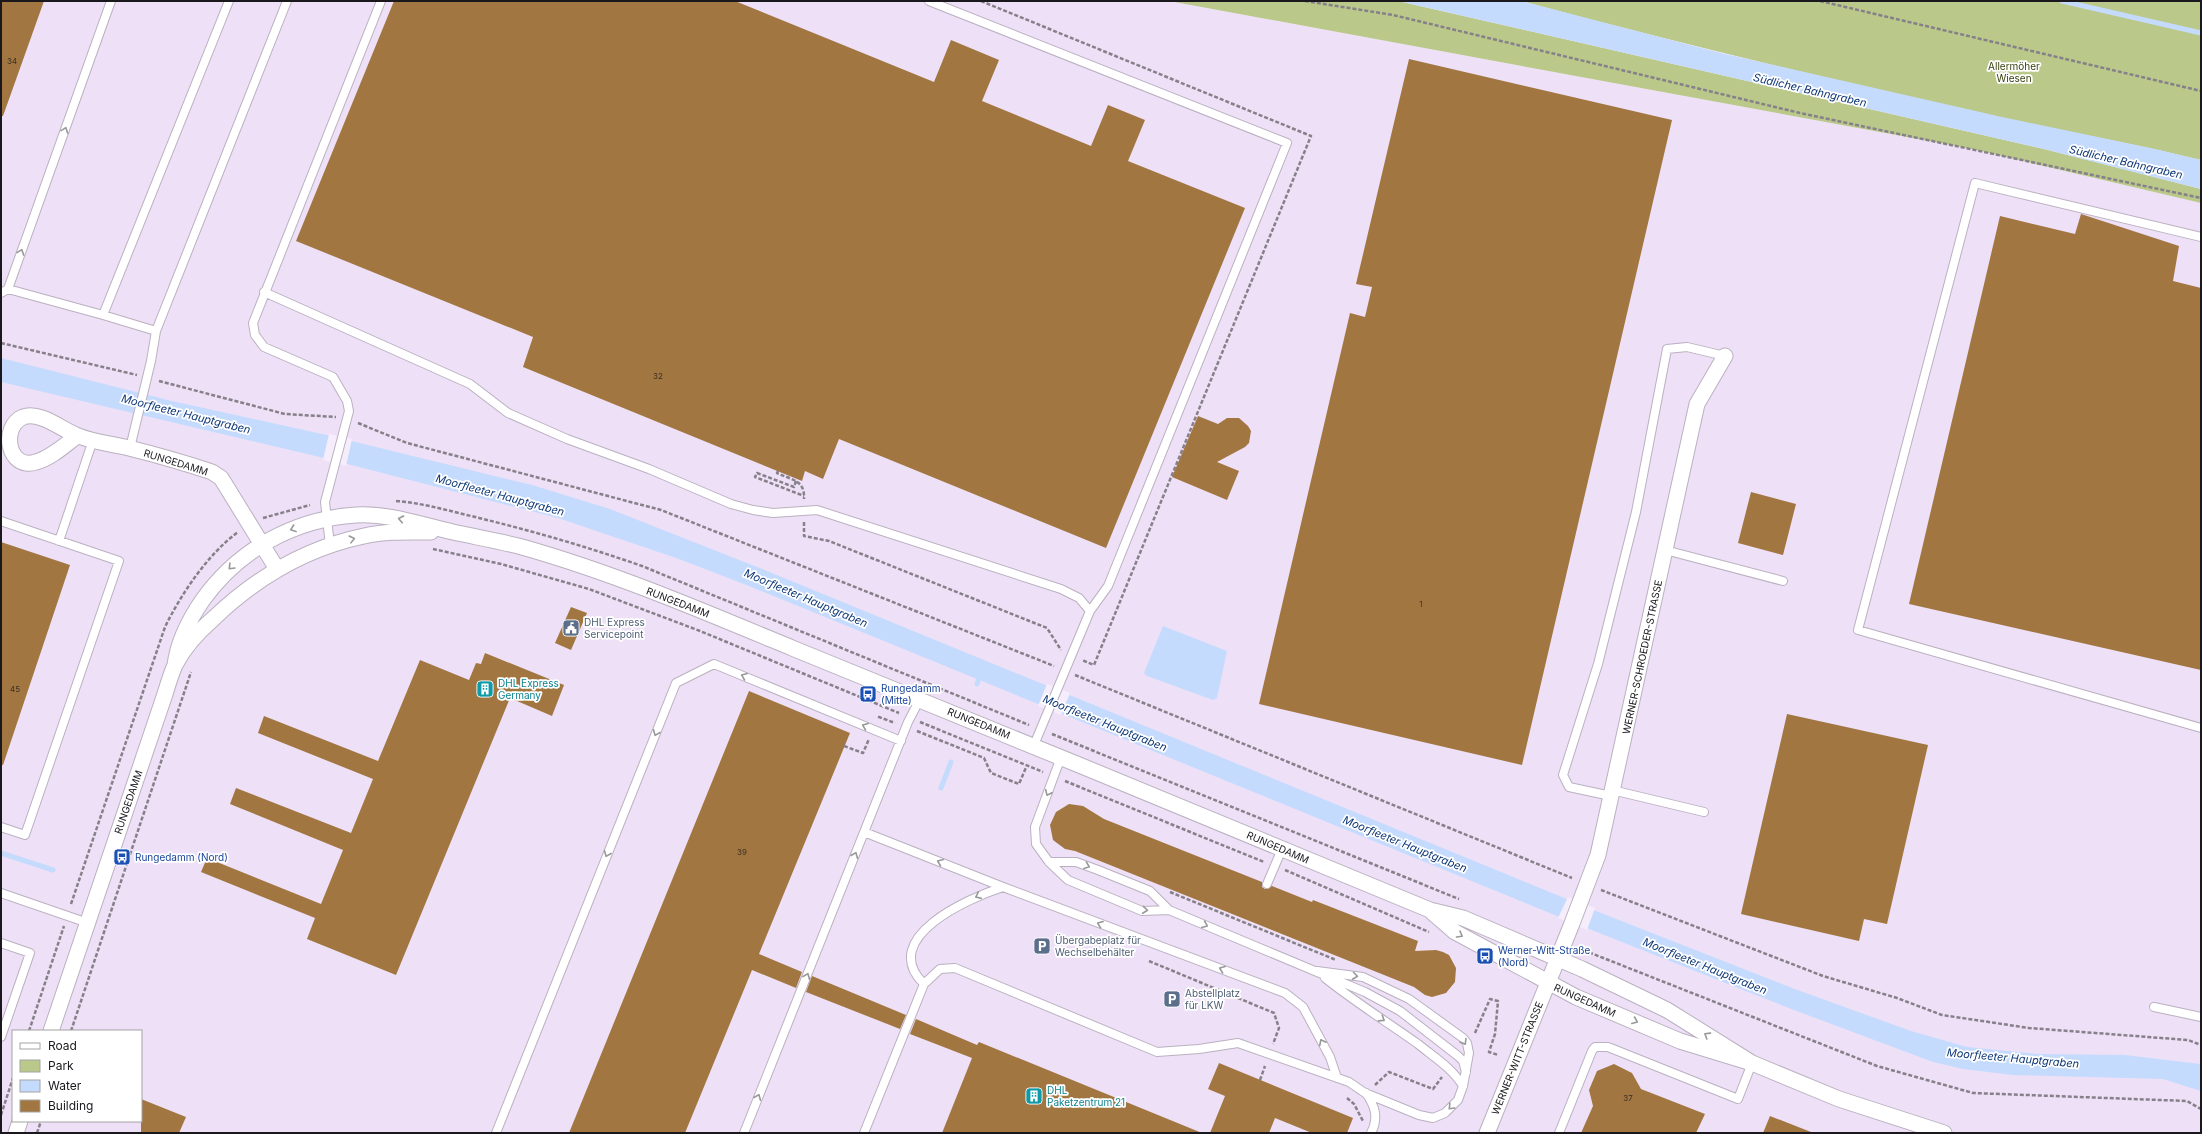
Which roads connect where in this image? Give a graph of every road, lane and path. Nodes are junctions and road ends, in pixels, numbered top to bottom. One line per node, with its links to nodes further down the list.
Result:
1 (111, 1): 12 (lane, one-way to 1)
2 (229, 1): 14 (lane)
3 (287, 1): 15 (lane)
4 (381, 1): 13 (lane)
5 (929, 1): 40 (lane)
6 (981, 1): 41 (path)
7 (1305, 1): 10 (path)
8 (1820, 1): 9 (path)
9 (2201, 91)
10 (2201, 198)
11 (2201, 238): 48 (lane)
12 (4, 291): 14 (lane)
13 (264, 292): 19 (lane); 28 (lane)
14 (103, 315): 15 (lane)
15 (156, 331): 18 (lane)
16 (1, 342): 18 (path)
17 (1725, 356): 37 (street, WERNER-SCHROEDER-STRASSE); 57 (lane)
18 (147, 380): 19 (path); 22 (lane)
19 (347, 418): 27 (lane); 44 (path)
20 (77, 436): 21 (street, RUNGEDAMM)
21 (93, 440): 22 (street, RUNGEDAMM); 33 (lane)
22 (130, 448): 31 (street, RUNGEDAMM)
23 (778, 471): 24 (path)
24 (796, 481): 25 (path); 25 (path)
25 (804, 496): 28 (path)
26 (391, 500): 50 (path)
27 (325, 502): 29 (lane); 31 (path)
28 (804, 511): 40 (lane); 41 (path)
29 (326, 519): 32 (street, RUNGEDAMM, one-way to 29); 34 (street, RUNGEDAMM, one-way to 34); 35 (lane)
30 (1, 521): 33 (lane)
31 (250, 523): 34 (street, RUNGEDAMM); 73 (path)
32 (452, 532): 35 (street, RUNGEDAMM, one-way to 32); 45 (street, RUNGEDAMM)
33 (59, 541): 59 (lane)
34 (262, 544): 38 (street, RUNGEDAMM); 42 (street, RUNGEDAMM, one-way to 42)
35 (330, 545): 38 (street, RUNGEDAMM)
36 (426, 547): 46 (path)
37 (1665, 550): 39 (lane); 57 (street, WERNER-SCHROEDER-STRASSE)
38 (277, 569): 42 (street, RUNGEDAMM)
39 (1784, 581)
40 (1090, 611): 41 (lane)
41 (1072, 657): 44 (lane)
42 (175, 665): 74 (street, RUNGEDAMM)
43 (191, 670): 88 (path)
44 (1065, 674): 50 (lane); 64 (path)
45 (920, 699): 46 (lane); 52 (street, RUNGEDAMM)
46 (911, 718): 47 (lane); 55 (path)
47 (906, 727): 49 (path); 51 (lane); 55 (path)
48 (2201, 728)
49 (873, 730): 51 (lane); 53 (path); 109 (lane, one-way to 109)
50 (1041, 730): 52 (lane); 70 (path)
51 (901, 741): 60 (lane)
52 (1034, 745): 54 (street, RUNGEDAMM)
53 (844, 746)
54 (1061, 756): 56 (lane); 61 (street, RUNGEDAMM)
55 (1027, 766): 56 (path)
56 (1055, 777): 62 (lane, one-way to 62); 63 (path)
57 (1611, 793): 58 (lane); 77 (street, WERNER-SCHROEDER-STRASSE)
58 (1704, 812)
59 (1, 827)
60 (864, 832): 66 (lane, one-way to 60); 110 (lane, one-way to 60)
61 (1282, 849): 63 (lane); 72 (street, RUNGEDAMM)
62 (1049, 862): 71 (lane, one-way to 71); 71 (lane, one-way to 71)
63 (1274, 866): 65 (lane); 75 (path)
64 (1574, 879)
65 (1267, 884)
66 (1003, 887): 83 (lane, one-way to 83); 96 (lane, one-way to 66)
67 (1162, 889): 80 (path)
68 (1599, 889): 90 (path)
69 (1, 893): 73 (lane)
70 (1462, 901)
71 (1169, 910): 81 (lane, one-way to 81)
72 (1430, 910): 78 (street, RUNGEDAMM); 82 (street, RUNGEDAMM, one-way to 82)
73 (67, 916): 74 (lane); 86 (path)
74 (88, 923): 87 (street, RUNGEDAMM)
75 (1432, 933)
76 (1, 943): 89 (lane)
77 (1564, 943): 78 (street, WERNER-SCHROEDER-STRASSE); 102 (path)
78 (1558, 959): 82 (street, WERNER-WITT-STRASSE); 92 (street, RUNGEDAMM, one-way to 78)
79 (1149, 961): 91 (path)
80 (1344, 963)
81 (1317, 971): 95 (lane); 95 (lane, one-way to 95); 99 (lane, one-way to 99)
82 (1548, 983): 92 (street, RUNGEDAMM, one-way to 92); 113 (street, WERNER-WITT-STRASSE)
83 (924, 984): 91 (lane); 111 (lane)
84 (2154, 1007): 85 (lane)
85 (2201, 1017)
86 (29, 1030)
87 (51, 1030)
88 (71, 1030)
89 (1, 1037)
90 (2201, 1045)
91 (1270, 1052): 93 (path); 96 (lane)
92 (1752, 1063): 114 (lane); 115 (street, RUNGEDAMM)
93 (1265, 1065): 94 (path); 97 (path)
94 (1273, 1068)
95 (1467, 1073): 99 (lane)
96 (1336, 1078): 100 (lane)
97 (1260, 1080)
98 (12, 1081): 103 (path)
99 (1463, 1086): 100 (lane, one-way to 100)
100 (1366, 1093): 112 (lane)
101 (1345, 1095): 104 (path)
102 (2201, 1109)
103 (1, 1115)
104 (1361, 1121)
105 (20, 1122): 107 (street)
106 (41, 1122): 108 (path)
107 (16, 1133)
108 (37, 1133)
109 (496, 1133)
110 (744, 1133)
111 (864, 1133)
112 (1371, 1133)
113 (1487, 1133)
114 (1559, 1133)
115 (1944, 1133)

